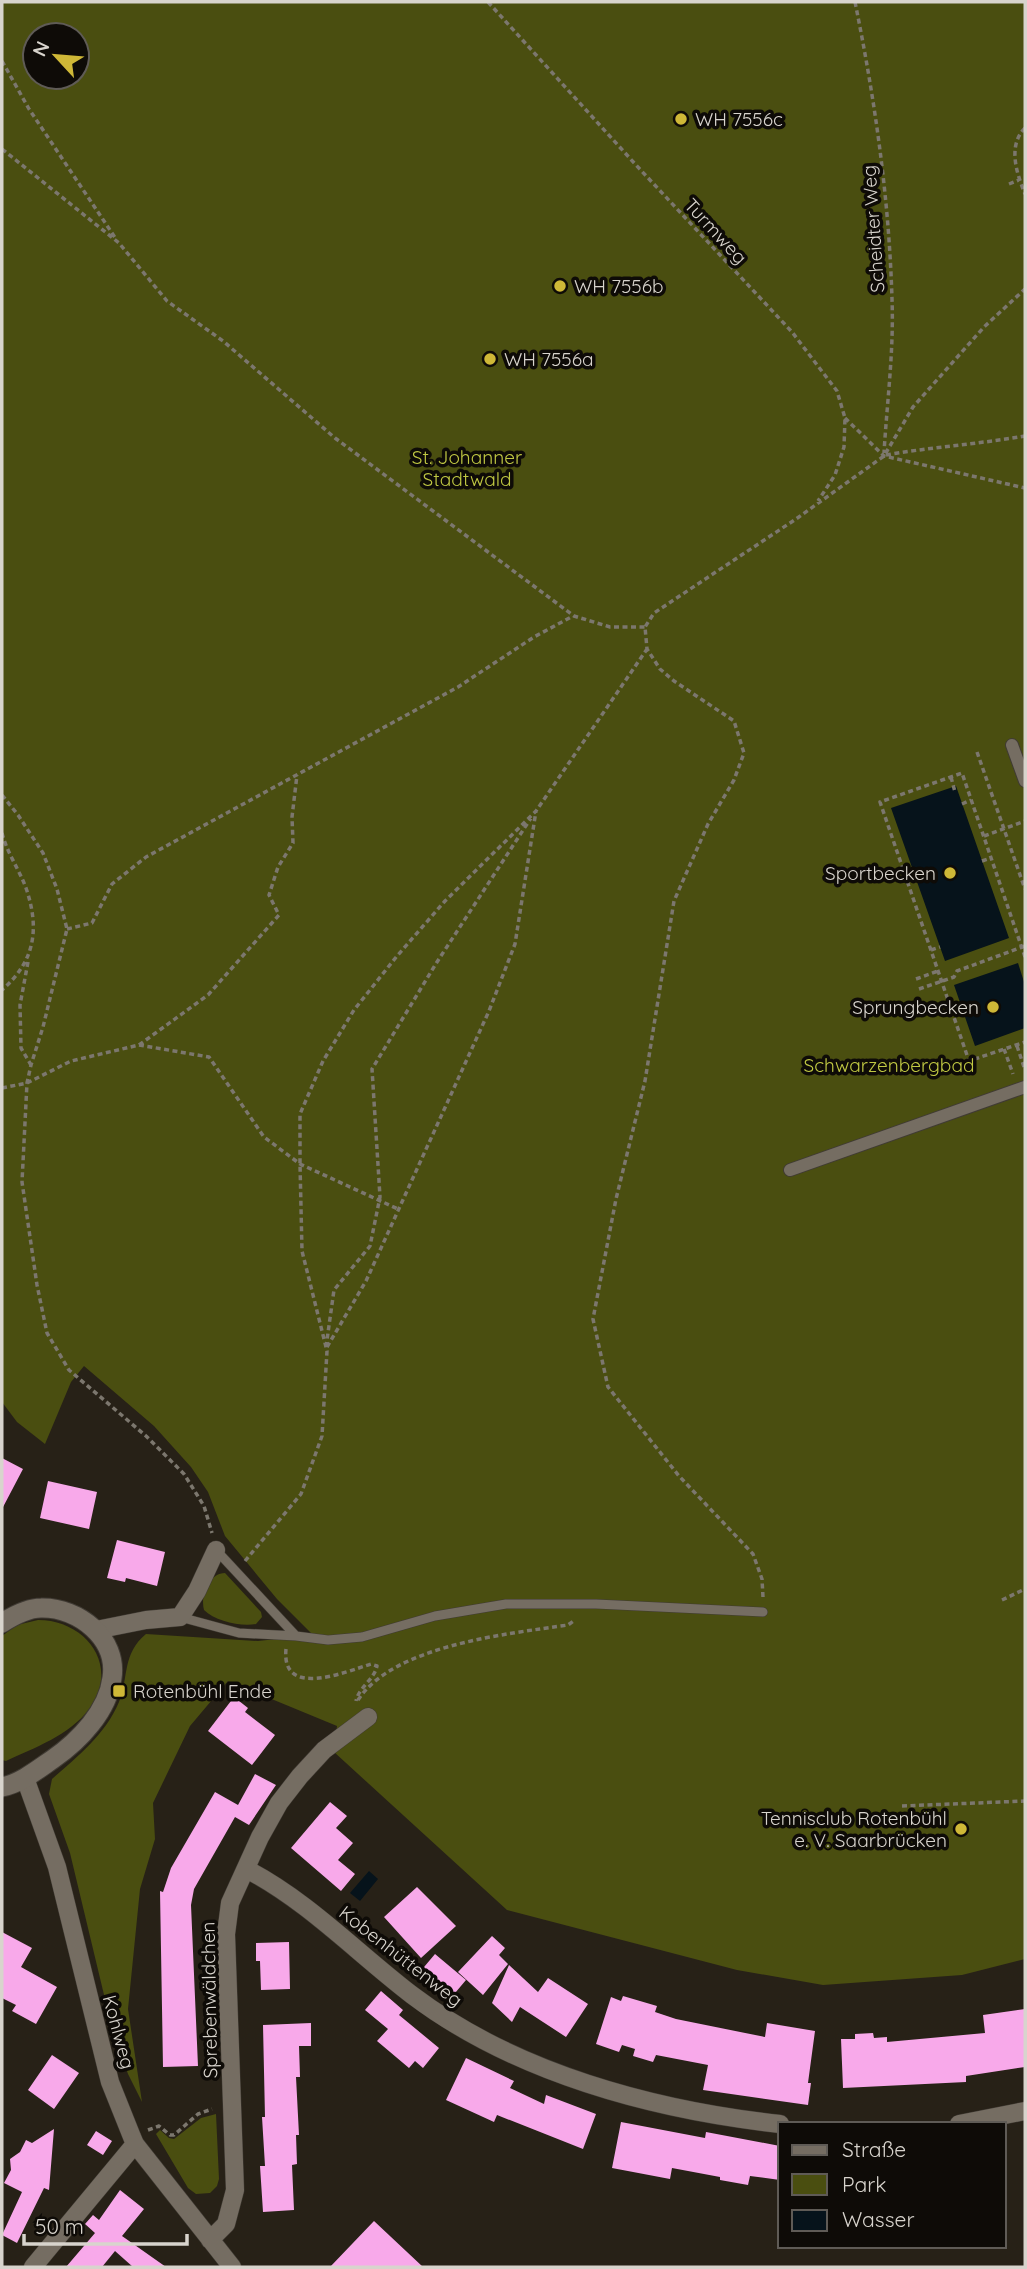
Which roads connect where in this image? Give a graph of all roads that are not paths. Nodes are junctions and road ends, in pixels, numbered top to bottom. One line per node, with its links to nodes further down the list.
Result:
1 (1012, 745): 2 (street)
2 (1025, 781)
3 (1025, 1087): 4 (street)
4 (790, 1170)
5 (216, 1550): 7 (street); 10 (lane)
6 (763, 1612): 10 (lane)
7 (180, 1617): 9 (street); 10 (lane)
8 (2, 1623): 9 (street)
9 (96, 1630): 12 (street)
10 (292, 1636)
11 (368, 1717): 14 (street, Sprebenwäldchen)
12 (25, 1778): 13 (street); 18 (street, Kohlweg)
13 (2, 1787)
14 (246, 1869): 17 (street, Kobenhüttenweg); 19 (street, Sprebenwäldchen)
15 (1025, 2111): 16 (street)
16 (969, 2122)
17 (778, 2124)
18 (135, 2144): 19 (street, Kohlweg); 20 (street)
19 (210, 2240): 21 (street, Kohlweg)
20 (33, 2267)
21 (232, 2267)

